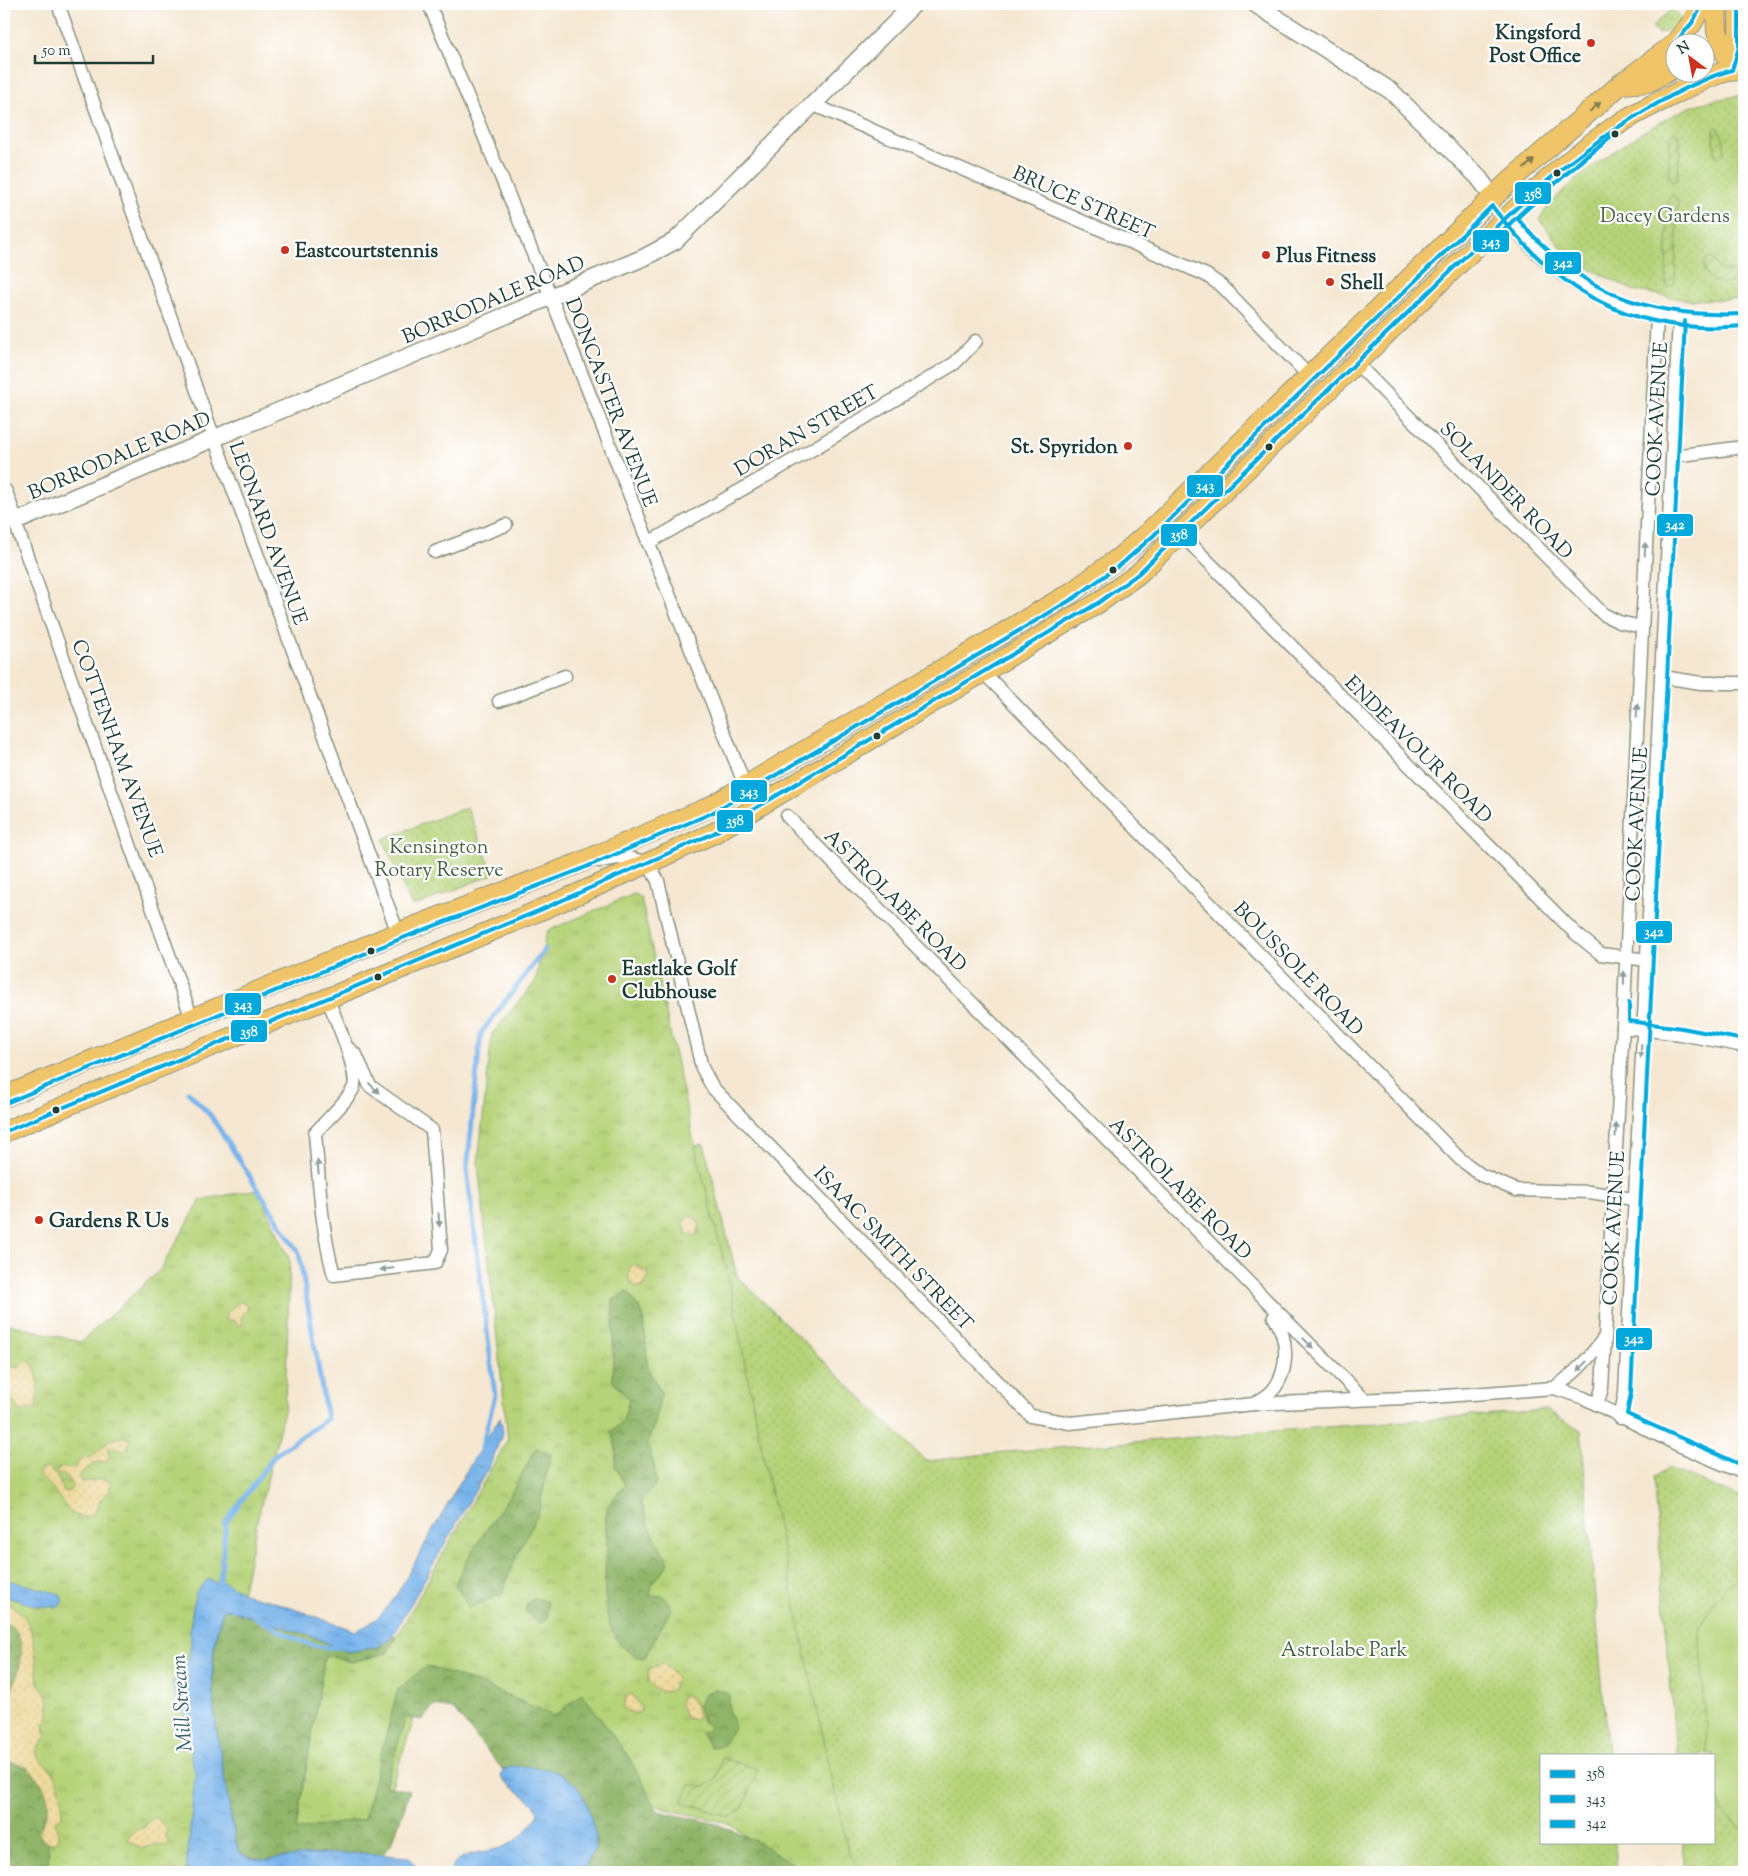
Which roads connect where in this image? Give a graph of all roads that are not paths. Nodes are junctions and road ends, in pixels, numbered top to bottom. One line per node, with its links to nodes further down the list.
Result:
1 (58, 4): 24 (street, LEONARD AVENUE)
2 (429, 4): 17 (street, DONCASTER AVENUE)
3 (914, 4): 14 (street, BORRODALE ROAD)
4 (1256, 4): 15 (street)
5 (1702, 4): 8 (main road)
6 (1716, 4): 9 (main road)
7 (1739, 4): 9 (main road)
8 (1685, 32)
9 (1728, 49): 11 (main road)
10 (1666, 50): 13 (main road)
11 (1738, 70): 16 (main road)
12 (1666, 72): 13 (main road)
13 (1621, 84): 15 (main road, one-way to 13)
14 (814, 105): 17 (street, BORRODALE ROAD); 23 (street, BRUCE STREET)
15 (1493, 197): 16 (street); 23 (main road)
16 (1508, 217): 18 (street); 22 (main road)
17 (552, 297): 24 (street, BORRODALE ROAD); 31 (street, DONCASTER AVENUE)
18 (1657, 317): 20 (street); 33 (street, COOK AVENUE, one-way to 18)
19 (1744, 320): 20 (street)
20 (1679, 321): 26 (street, COOK AVENUE)
21 (976, 341): 31 (street, DORAN STREET)
22 (1356, 363): 30 (main road); 33 (street, SOLANDER ROAD)
23 (1309, 376): 39 (main road)
24 (214, 438): 28 (street, BORRODALE ROAD); 43 (street, LEONARD AVENUE)
25 (1744, 447): 26 (street)
26 (1673, 456): 36 (street, COOK AVENUE)
27 (4, 492): 28 (street, COTTENHAM AVENUE)
28 (15, 522): 47 (street, COTTENHAM AVENUE)
29 (506, 525): 32 (street)
30 (1181, 534): 34 (main road); 44 (street, ENDEAVOUR ROAD)
31 (648, 543): 39 (street, DONCASTER AVENUE)
32 (435, 552)
33 (1642, 627): 44 (street, COOK AVENUE, one-way to 33)
34 (982, 672): 41 (main road); 54 (street, BOUSSOLE ROAD)
35 (564, 676): 38 (street)
36 (1663, 677): 37 (street); 45 (street, COOK AVENUE)
37 (1744, 683)
38 (498, 701)
39 (746, 788): 42 (main road)
40 (787, 816): 56 (street, ASTROLABE ROAD)
41 (648, 863): 42 (street); 46 (main road); 60 (street, ISAAC SMITH STREET)
42 (577, 864): 43 (main road)
43 (398, 933): 47 (main road)
44 (1624, 957): 45 (street, ENDEAVOUR ROAD); 48 (street, COOK AVENUE, one-way to 44)
45 (1647, 960): 49 (street, COOK AVENUE)
46 (327, 998): 51 (street); 53 (main road)
47 (192, 1019): 52 (main road)
48 (1622, 1027): 49 (street); 54 (street, COOK AVENUE, one-way to 48)
49 (1642, 1030): 50 (street); 55 (street, COOK AVENUE, one-way to 55)
50 (1744, 1046)
51 (348, 1048): 51 (street, one-way to 51)
52 (4, 1097)
53 (4, 1132)
54 (1612, 1197): 55 (street, BOUSSOLE ROAD); 57 (street, COOK AVENUE)
55 (1633, 1199): 62 (street, COOK AVENUE)
56 (1261, 1296): 59 (street, ASTROLABE ROAD, one-way to 59); 60 (street)
57 (1604, 1338): 58 (street, one-way to 58); 61 (street, COOK AVENUE)
58 (1554, 1388): 59 (street); 61 (street)
59 (1362, 1398): 60 (street, ISAAC SMITH STREET)
60 (1254, 1404)
61 (1596, 1405): 62 (street)
62 (1620, 1418): 63 (street)
63 (1744, 1473)

